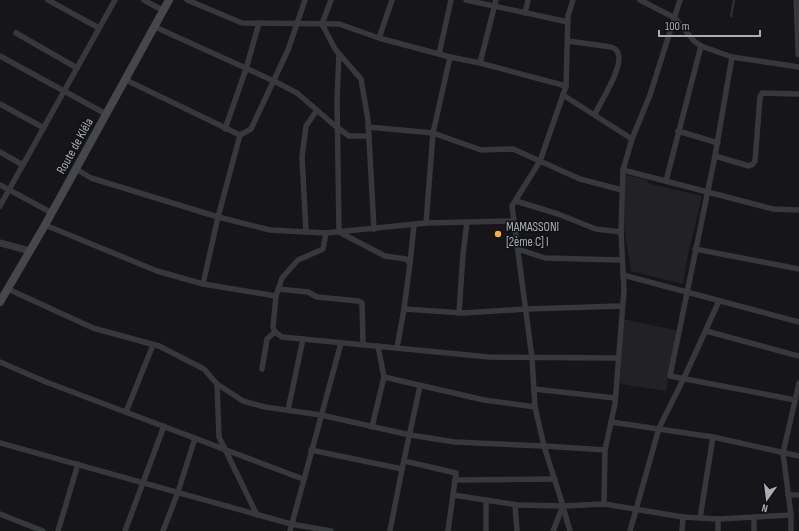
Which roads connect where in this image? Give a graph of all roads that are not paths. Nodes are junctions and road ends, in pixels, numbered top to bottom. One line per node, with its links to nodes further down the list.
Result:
1 (48, 0): 27 (street)
2 (115, 0): 27 (street)
3 (144, 0): 19 (street)
4 (169, 0): 19 (main road, Route de Kléla)
5 (187, 0): 23 (street)
6 (305, 0): 24 (street)
7 (331, 0): 25 (street)
8 (392, 0): 29 (street)
9 (451, 0): 33 (street)
10 (466, 0): 17 (street)
11 (496, 0): 17 (street)
12 (528, 0): 20 (street)
13 (573, 0): 22 (street)
14 (640, 0): 21 (street)
15 (680, 0): 21 (street)
16 (796, 0): 18 (street)
17 (494, 7): 20 (street); 38 (street)
18 (798, 8): 34 (street)
19 (164, 11): 26 (main road, Route de Kléla)
20 (525, 13): 22 (street)
21 (675, 18): 31 (street); 60 (street)
22 (568, 22): 30 (street)
23 (259, 23): 24 (street); 41 (street)
24 (298, 24): 25 (street); 43 (street)
25 (322, 24): 29 (street); 32 (street)
26 (155, 27): 41 (street); 42 (main road, Route de Kléla)
27 (99, 28): 40 (street)
28 (16, 33): 40 (street)
29 (380, 38): 33 (street)
30 (568, 41): 44 (street); 51 (street)
31 (701, 46): 37 (street); 56 (street)
32 (339, 54): 52 (street); 54 (street)
33 (439, 54): 36 (street)
34 (799, 54)
35 (0, 56): 45 (street)
36 (450, 57): 38 (street); 57 (street)
37 (732, 57): 39 (street); 61 (street)
38 (480, 63): 44 (street)
39 (799, 67)
40 (77, 68): 45 (street)
41 (246, 69): 43 (street); 55 (street)
42 (126, 80): 50 (main road, Route de Kléla); 55 (street)
43 (274, 81): 49 (street); 58 (street)
44 (566, 86): 47 (street)
45 (64, 92): 50 (street); 53 (street)
46 (799, 94): 63 (street)
47 (563, 95): 51 (street); 64 (street)
48 (0, 104): 53 (street)
49 (316, 110): 54 (street); 84 (street)
50 (106, 114): 66 (main road, Route de Kléla)
51 (595, 114): 60 (street)
52 (368, 127): 57 (street); 59 (street)
53 (44, 128): 65 (street)
54 (337, 128): 59 (street); 85 (street)
55 (225, 129): 58 (street)
56 (678, 131): 61 (street); 68 (street)
57 (433, 133): 64 (street); 80 (street)
58 (240, 135): 77 (street)
59 (369, 136): 83 (street)
60 (632, 139): 67 (street)
61 (718, 143): 63 (street)
62 (0, 152): 65 (street)
63 (715, 156): 72 (street)
64 (540, 161): 71 (street); 73 (street)
65 (23, 165): 70 (street)
66 (76, 169): 76 (main road, Route de Kléla); 77 (street)
67 (623, 170): 68 (street); 71 (street)
68 (666, 181): 72 (street)
69 (0, 185): 70 (street)
70 (9, 190): 74 (street); 76 (street)
71 (622, 190): 86 (street)
72 (708, 192): 75 (street); 89 (street)
73 (516, 201): 78 (street); 86 (street)
74 (0, 206)
75 (799, 210)
76 (52, 213): 81 (main road, Route de Kléla)
77 (218, 217): 84 (street); 96 (street)
78 (514, 221): 79 (street); 90 (street)
79 (467, 222): 80 (street); 106 (street)
80 (426, 223): 82 (street)
81 (45, 225): 91 (main road, Route de Kléla); 96 (street)
82 (414, 225): 83 (street); 93 (street)
83 (374, 229): 85 (street)
84 (306, 232): 87 (street)
85 (339, 232): 87 (street); 93 (street)
86 (621, 232): 92 (street)
87 (326, 233): 98 (street)
88 (0, 243): 91 (street)
89 (696, 248): 94 (street); 99 (street)
90 (518, 249): 92 (street); 104 (street)
91 (30, 251): 97 (main road, Route de Kléla)
92 (622, 260): 95 (street)
93 (410, 263): 105 (street)
94 (799, 269)
95 (623, 275): 99 (street); 103 (street)
96 (203, 284): 100 (street)
97 (8, 288): 102 (main road, Route de Kléla); 113 (street)
98 (278, 288): 100 (street); 112 (street)
99 (687, 292): 101 (street); 122 (street)
100 (276, 296): 109 (street)
101 (719, 301): 107 (street); 108 (street)
102 (0, 302)
103 (622, 306): 104 (street); 118 (street)
104 (526, 309): 106 (street); 117 (street)
105 (404, 310): 106 (street); 115 (street)
106 (459, 313)
107 (799, 322)
108 (706, 331): 116 (street); 122 (street)
109 (275, 332): 110 (street); 120 (street)
110 (303, 339): 111 (street); 130 (street)
111 (341, 343): 112 (street); 132 (street)
112 (363, 344): 114 (street)
113 (153, 345): 124 (street); 131 (street)
114 (378, 346): 115 (street); 121 (street)
115 (397, 348): 117 (street)
116 (799, 356)
117 (532, 358): 118 (street); 126 (street)
118 (618, 358): 127 (street)
119 (0, 362): 131 (street)
120 (262, 368)
121 (384, 377): 125 (street); 135 (street)
122 (684, 378): 128 (street); 136 (street)
123 (799, 383): 128 (street)
124 (217, 384): 130 (street); 142 (street)
125 (420, 386): 129 (street); 137 (street)
126 (534, 389): 127 (street); 129 (street)
127 (615, 398): 133 (street)
128 (795, 400): 145 (street)
129 (535, 407): 141 (street)
130 (288, 410): 132 (street)
131 (126, 412): 134 (street)
132 (321, 415): 135 (street); 143 (street)
133 (611, 422): 136 (street); 144 (street)
134 (164, 426): 139 (street); 153 (street)
135 (372, 427): 137 (street)
136 (659, 428): 138 (street); 162 (street)
137 (410, 435): 141 (street); 147 (street)
138 (713, 437): 145 (street); 168 (street)
139 (195, 438): 142 (street); 154 (street)
140 (0, 442): 148 (street)
141 (544, 446): 144 (street); 151 (street)
142 (225, 450): 150 (street); 164 (street)
143 (311, 450): 149 (street); 150 (street)
144 (605, 450): 159 (street)
145 (784, 453): 146 (street); 156 (street)
146 (799, 456)
147 (404, 460): 149 (street); 152 (street)
148 (78, 464): 153 (street); 172 (street)
149 (402, 469): 177 (street)
150 (303, 479): 170 (street)
151 (555, 479): 152 (street); 161 (street)
152 (455, 480): 155 (street)
153 (143, 482): 154 (street); 173 (street)
154 (178, 492): 164 (street); 174 (street)
155 (453, 495): 158 (street); 178 (street)
156 (788, 495): 157 (street); 165 (street)
157 (799, 495)
158 (486, 500): 160 (street); 179 (street)
159 (604, 504): 161 (street); 162 (street)
160 (515, 505): 161 (street); 180 (street)
161 (563, 506): 181 (street); 182 (street)
162 (636, 509): 166 (street); 183 (street)
163 (0, 514): 171 (street)
164 (257, 514): 170 (street)
165 (791, 515): 167 (street); 187 (street)
166 (683, 517): 168 (street); 184 (street)
167 (754, 517): 169 (street); 186 (street)
168 (700, 518): 169 (street)
169 (718, 519): 185 (street)
170 (291, 524): 175 (street); 176 (street)
171 (43, 531)
172 (58, 531)
173 (125, 531)
174 (163, 531)
175 (290, 531)
176 (331, 531)
177 (390, 531)
178 (448, 531)
179 (486, 531)
180 (517, 531)
181 (553, 531)
182 (570, 531)
183 (630, 531)
184 (682, 531)
185 (718, 531)
186 (754, 531)
187 (791, 531)

